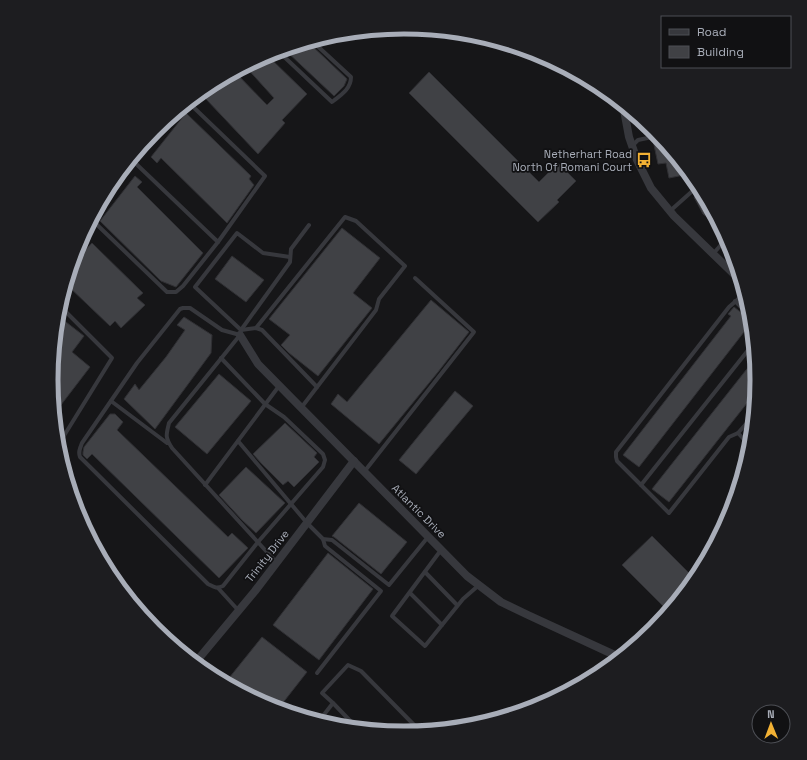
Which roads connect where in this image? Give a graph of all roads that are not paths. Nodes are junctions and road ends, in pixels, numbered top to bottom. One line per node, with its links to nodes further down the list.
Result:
1 (317, 45): 2 (lane)
2 (283, 56)
3 (192, 106): 12 (lane)
4 (626, 115): 6 (street)
5 (650, 137): 6 (lane)
6 (632, 146): 9 (street)
7 (134, 163): 12 (lane)
8 (693, 191): 9 (lane)
9 (670, 211): 14 (street)
10 (96, 222): 12 (lane)
11 (309, 225): 15 (lane)
12 (218, 242)
13 (721, 244): 14 (lane)
14 (713, 254): 16 (street)
15 (290, 257): 23 (lane); 23 (lane)
16 (732, 272)
17 (415, 278): 38 (lane)
18 (740, 297): 19 (lane)
19 (735, 301): 20 (lane); 40 (lane)
20 (742, 308)
21 (64, 310): 33 (lane)
22 (256, 328): 23 (lane); 27 (lane); 27 (lane)
23 (240, 332): 25 (lane); 26 (street, Atlantic Drive); 28 (lane)
24 (748, 350): 40 (lane)
25 (221, 358): 29 (lane); 36 (lane)
26 (279, 386): 29 (lane); 30 (street, Atlantic Drive)
27 (318, 387): 30 (lane)
28 (111, 401): 36 (lane); 50 (lane)
29 (265, 404): 35 (lane); 41 (lane)
30 (301, 408): 37 (street, Atlantic Drive)
31 (747, 423): 32 (lane)
32 (738, 434): 34 (lane); 40 (lane)
33 (62, 438)
34 (744, 440)
35 (238, 441): 39 (lane); 41 (lane)
36 (169, 445): 39 (lane)
37 (354, 461): 38 (street, Atlantic Drive); 42 (street, Trinity Drive)
38 (364, 472): 43 (street, Atlantic Drive)
39 (205, 485): 45 (lane)
40 (640, 485)
41 (291, 504): 42 (lane); 45 (lane)
42 (307, 523): 44 (lane); 47 (street, Trinity Drive)
43 (428, 536): 44 (lane); 46 (street, Atlantic Drive)
44 (323, 539): 57 (lane)
45 (258, 542): 47 (lane); 50 (lane)
46 (442, 550): 48 (lane); 49 (street, Atlantic Drive)
47 (276, 562): 53 (street, Trinity Drive)
48 (425, 572): 51 (lane); 52 (lane)
49 (479, 585): 52 (lane); 55 (street, Atlantic Drive)
50 (218, 588): 53 (lane)
51 (410, 593): 54 (lane); 54 (lane)
52 (457, 605): 54 (lane)
53 (238, 610): 56 (street, Trinity Drive)
54 (442, 625)
55 (614, 655)
56 (198, 659)
57 (317, 673)
58 (333, 703): 59 (lane); 60 (lane); 61 (lane)
59 (323, 716)
60 (352, 722)
61 (415, 726)

